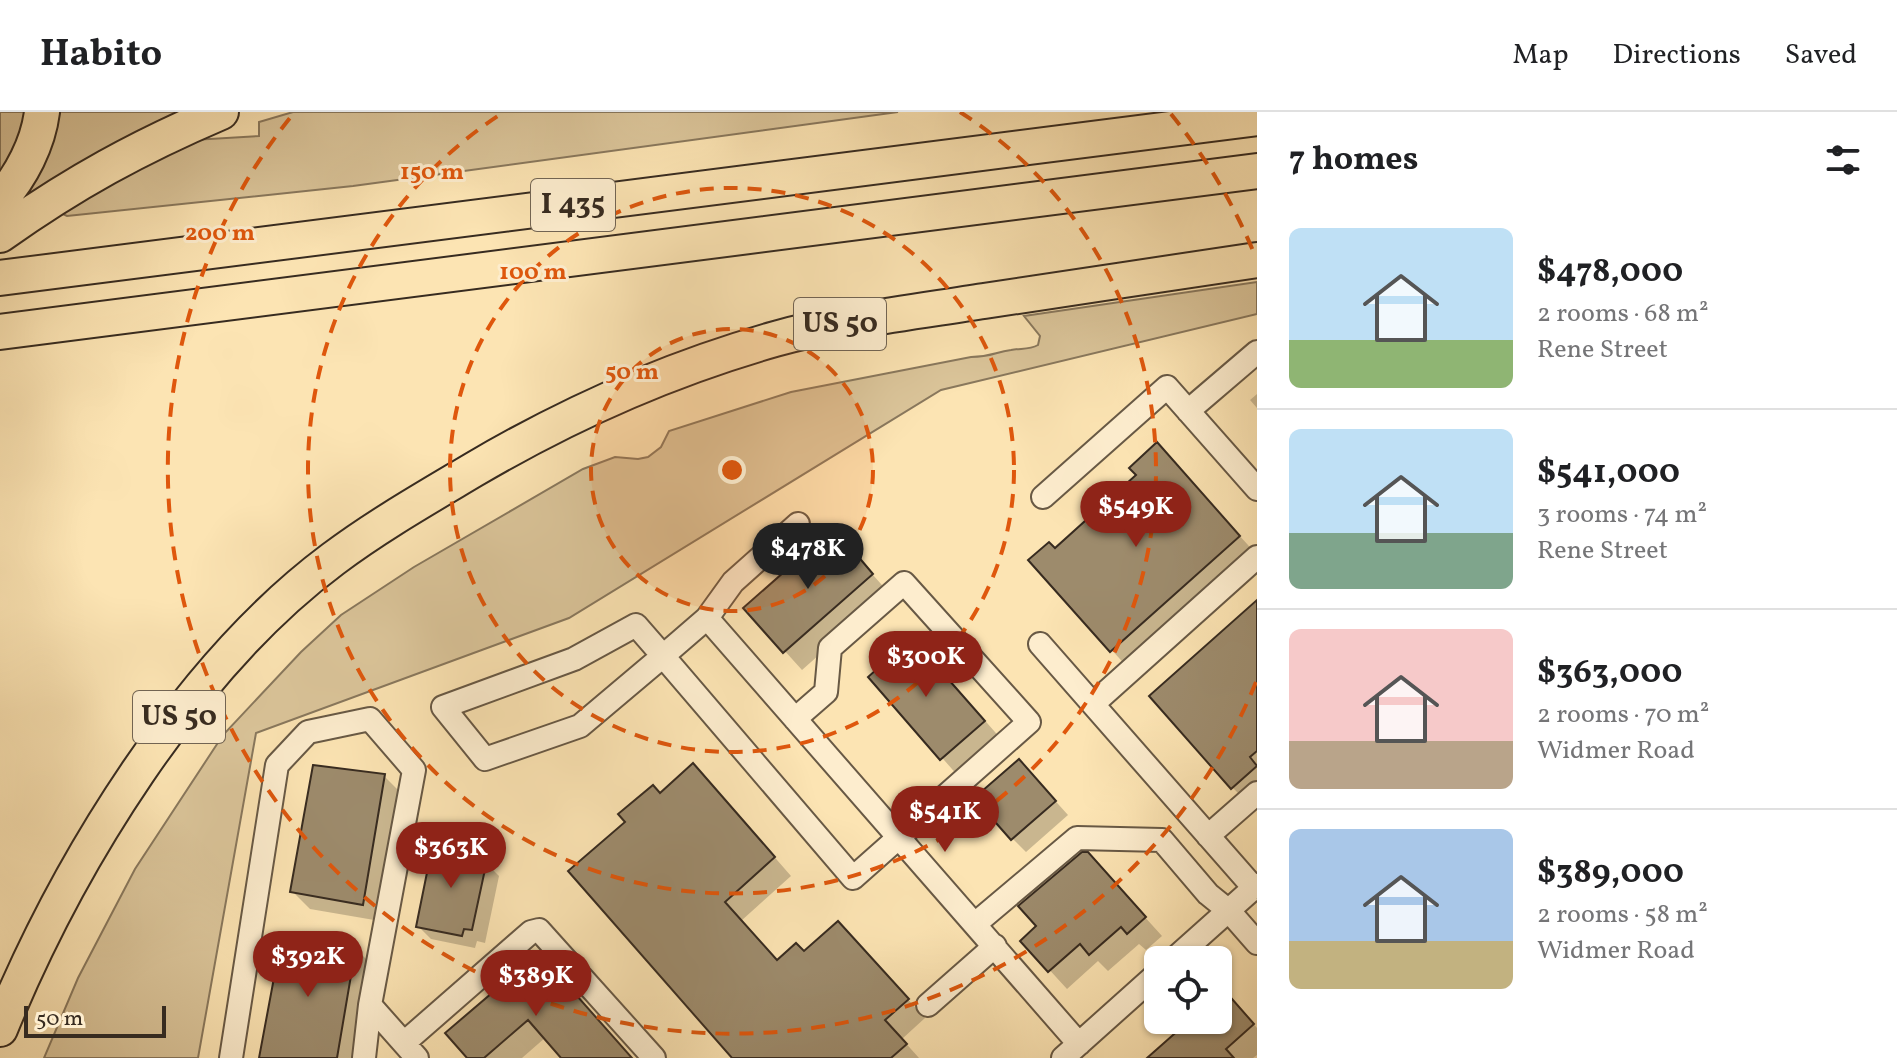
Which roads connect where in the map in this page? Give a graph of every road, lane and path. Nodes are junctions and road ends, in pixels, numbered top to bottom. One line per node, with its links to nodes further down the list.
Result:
1 (42, 112): 5 (highway)
2 (221, 112): 6 (highway)
3 (1257, 118): 8 (highway, I 435)
4 (1257, 171): 9 (highway, I 435)
5 (0, 200)
6 (0, 235)
7 (1257, 260): 33 (highway, US 50)
8 (0, 278)
9 (0, 332)
10 (1257, 352): 11 (street)
11 (1183, 405): 12 (street); 13 (street)
12 (1257, 489)
13 (1043, 497)
14 (798, 524): 16 (street)
15 (1257, 557): 19 (street)
16 (707, 618): 18 (street); 20 (street)
17 (1040, 644): 19 (street)
18 (663, 656): 18 (street); 23 (street)
19 (1093, 704): 22 (street)
20 (795, 719): 23 (street); 23 (street)
21 (1257, 793): 22 (street)
22 (1208, 836): 24 (street)
23 (899, 837): 26 (street)
24 (1255, 887): 25 (street)
25 (1229, 911): 26 (street); 27 (street); 29 (street)
26 (975, 924): 28 (street)
27 (1257, 943)
28 (995, 946): 32 (street); 35 (street)
29 (1189, 946)
30 (1144, 986): 35 (street)
31 (370, 1005): 34 (street); 36 (street); 37 (street)
32 (928, 1005)
33 (0, 1029)
34 (406, 1046): 38 (street)
35 (1071, 1051)
36 (231, 1058)
37 (364, 1058)
38 (654, 1058)

